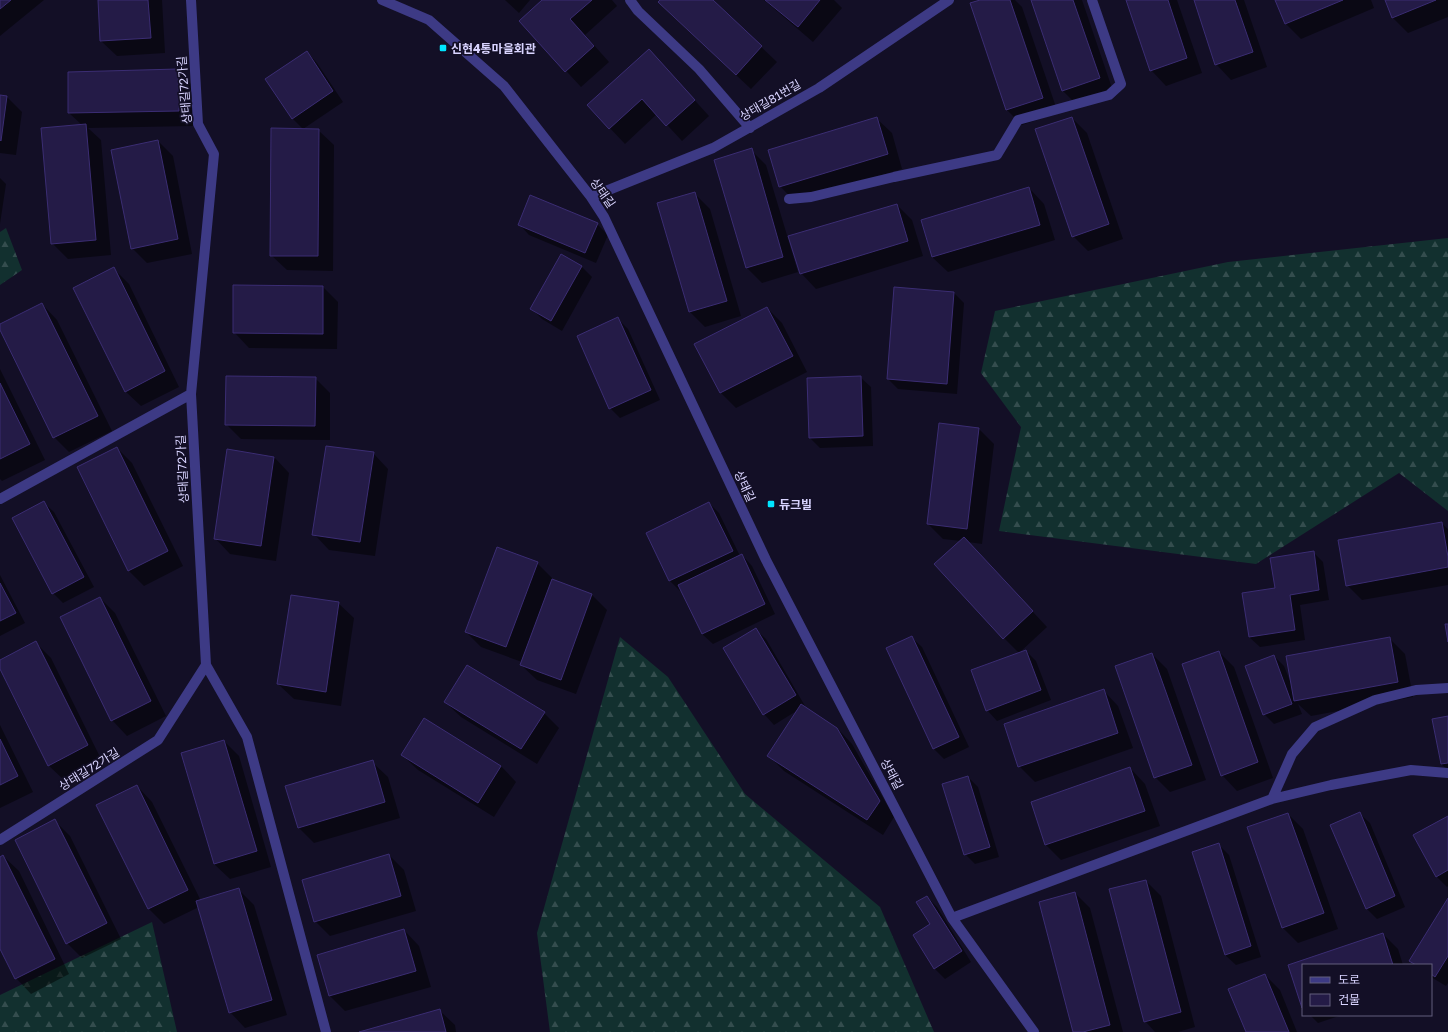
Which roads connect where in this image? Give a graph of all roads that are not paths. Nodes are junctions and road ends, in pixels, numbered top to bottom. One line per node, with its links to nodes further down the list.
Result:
1 (191, 0): 9 (street, 상태길72가길)
2 (382, 0): 7 (street, 상태길)
3 (630, 0): 6 (street)
4 (949, 0): 6 (street, 상태길81번길)
5 (1092, 0): 8 (street)
6 (750, 128): 7 (street, 상태길81번길)
7 (591, 197): 16 (street, 상태길)
8 (789, 199)
9 (191, 394): 10 (street); 11 (street, 상태길72가길)
10 (0, 499)
11 (206, 665): 15 (street, 상태길72가길); 17 (street)
12 (1448, 688): 14 (street)
13 (1448, 773): 14 (street)
14 (1272, 799): 16 (street)
15 (0, 840)
16 (952, 918): 18 (street, 상태길)
17 (326, 1032)
18 (1034, 1032)

